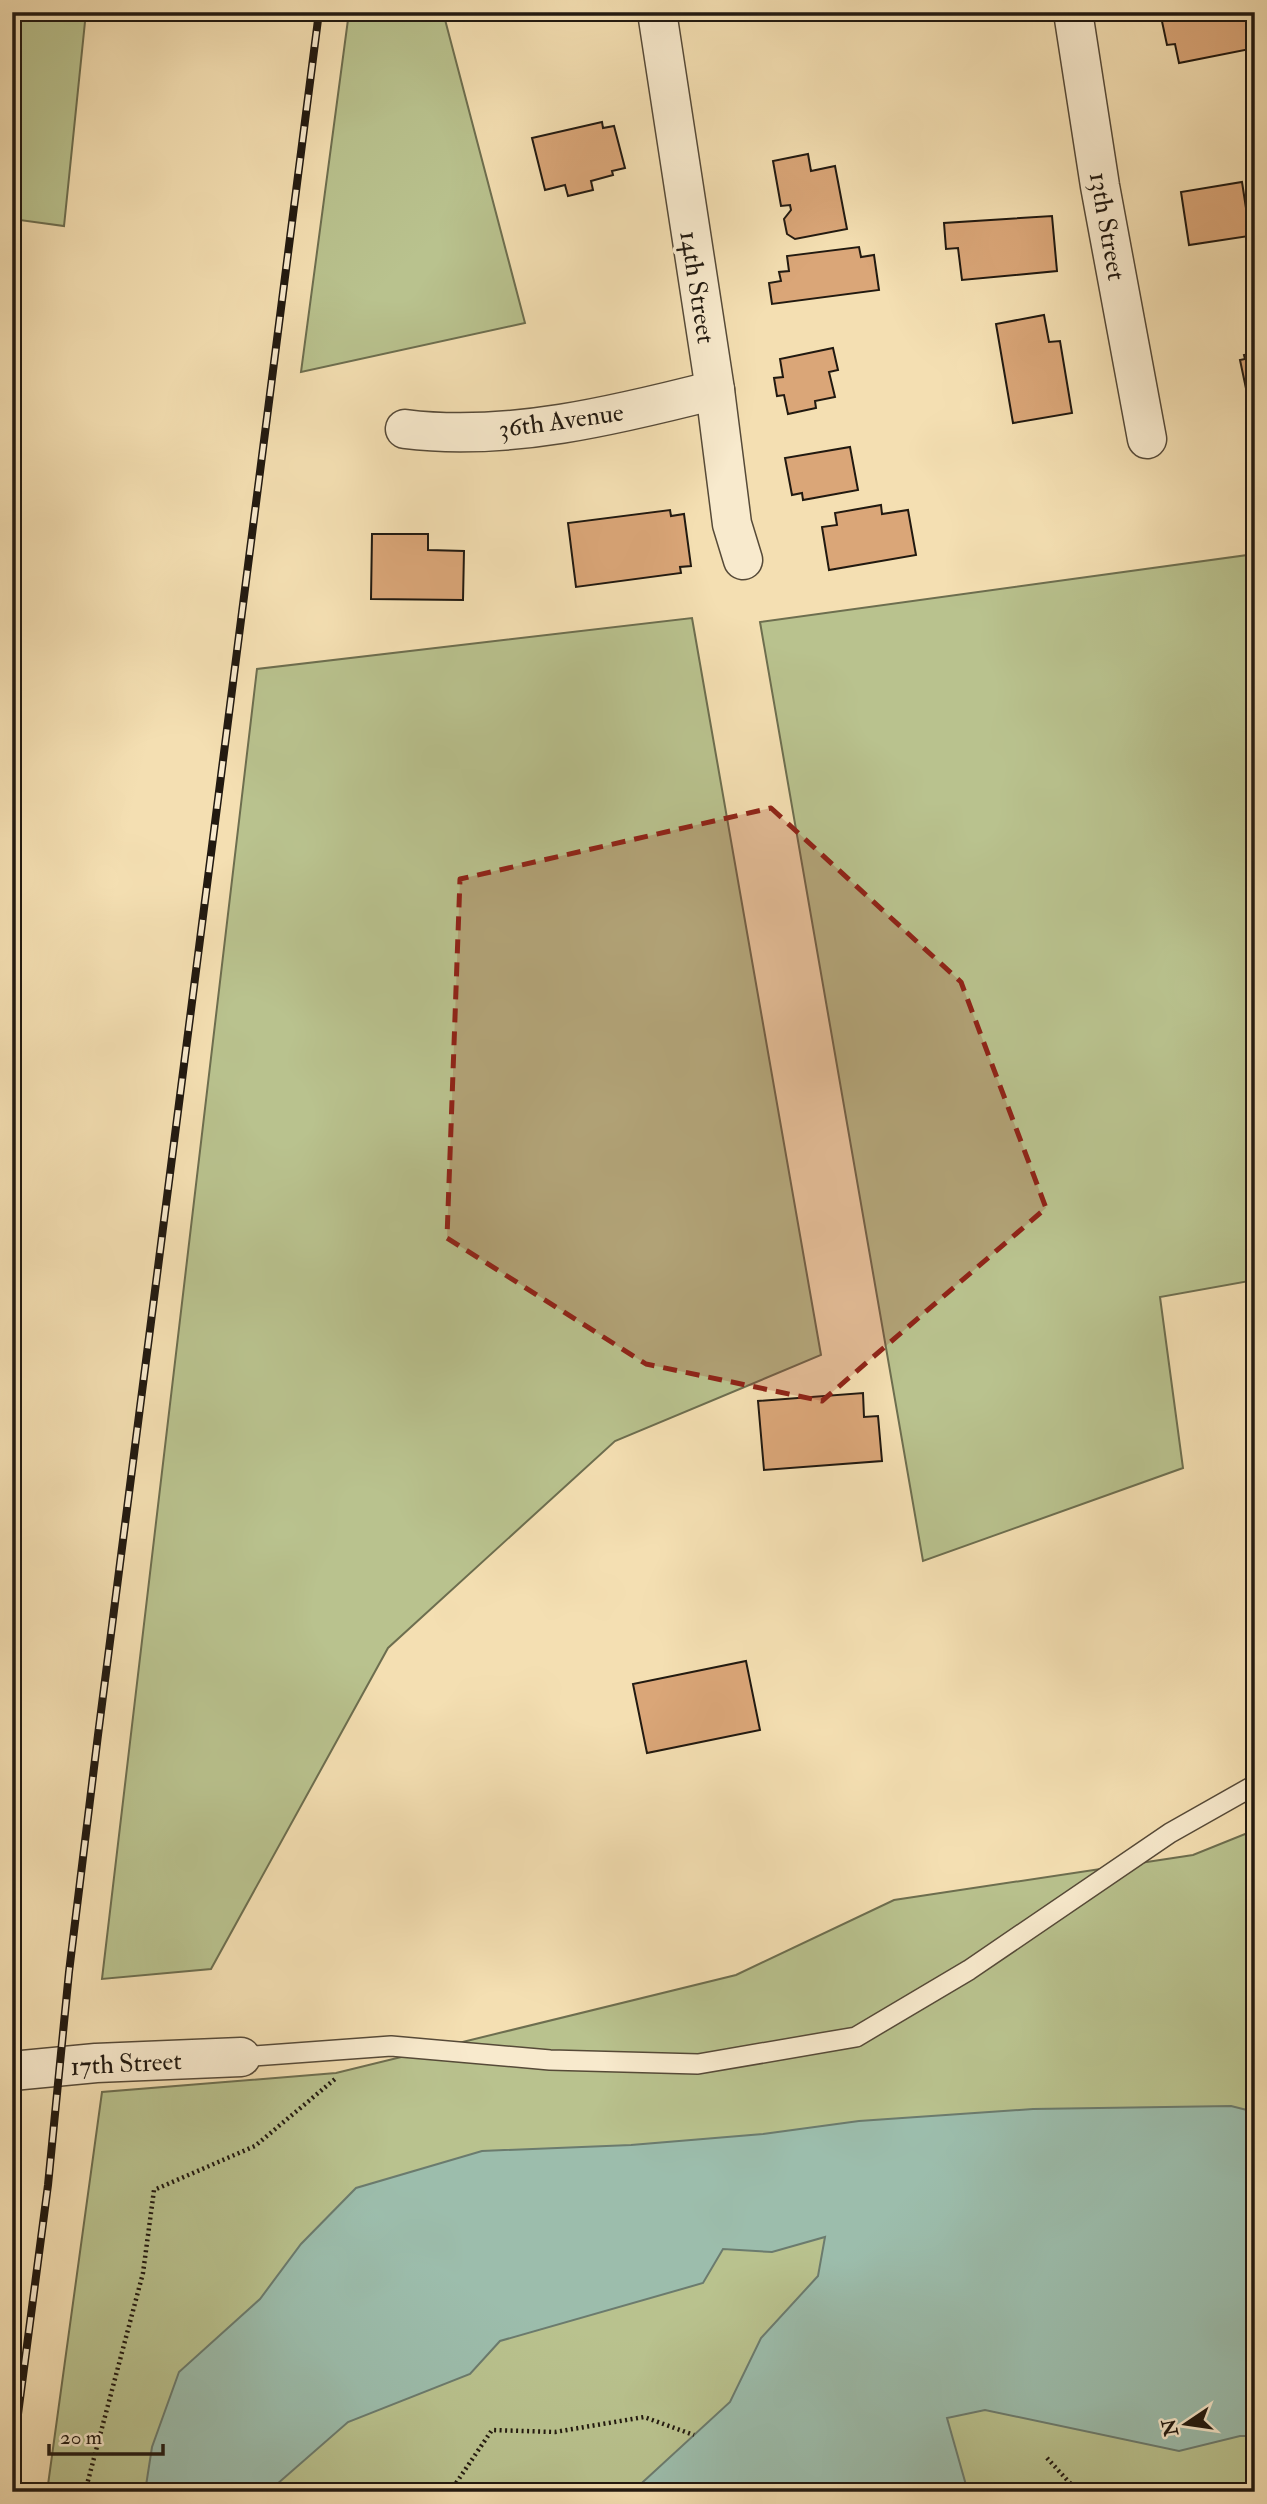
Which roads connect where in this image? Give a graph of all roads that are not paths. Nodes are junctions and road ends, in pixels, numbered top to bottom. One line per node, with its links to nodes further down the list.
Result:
1 (657, 12): 3 (street, 14th Street)
2 (1073, 12): 5 (street, 13th Street)
3 (715, 390): 4 (street, 36th Avenue); 6 (street, 14th Street)
4 (405, 429)
5 (1147, 439)
6 (743, 560)
7 (1255, 1786): 8 (lane)
8 (241, 2057): 9 (street, 17th Street)
9 (12, 2071)

